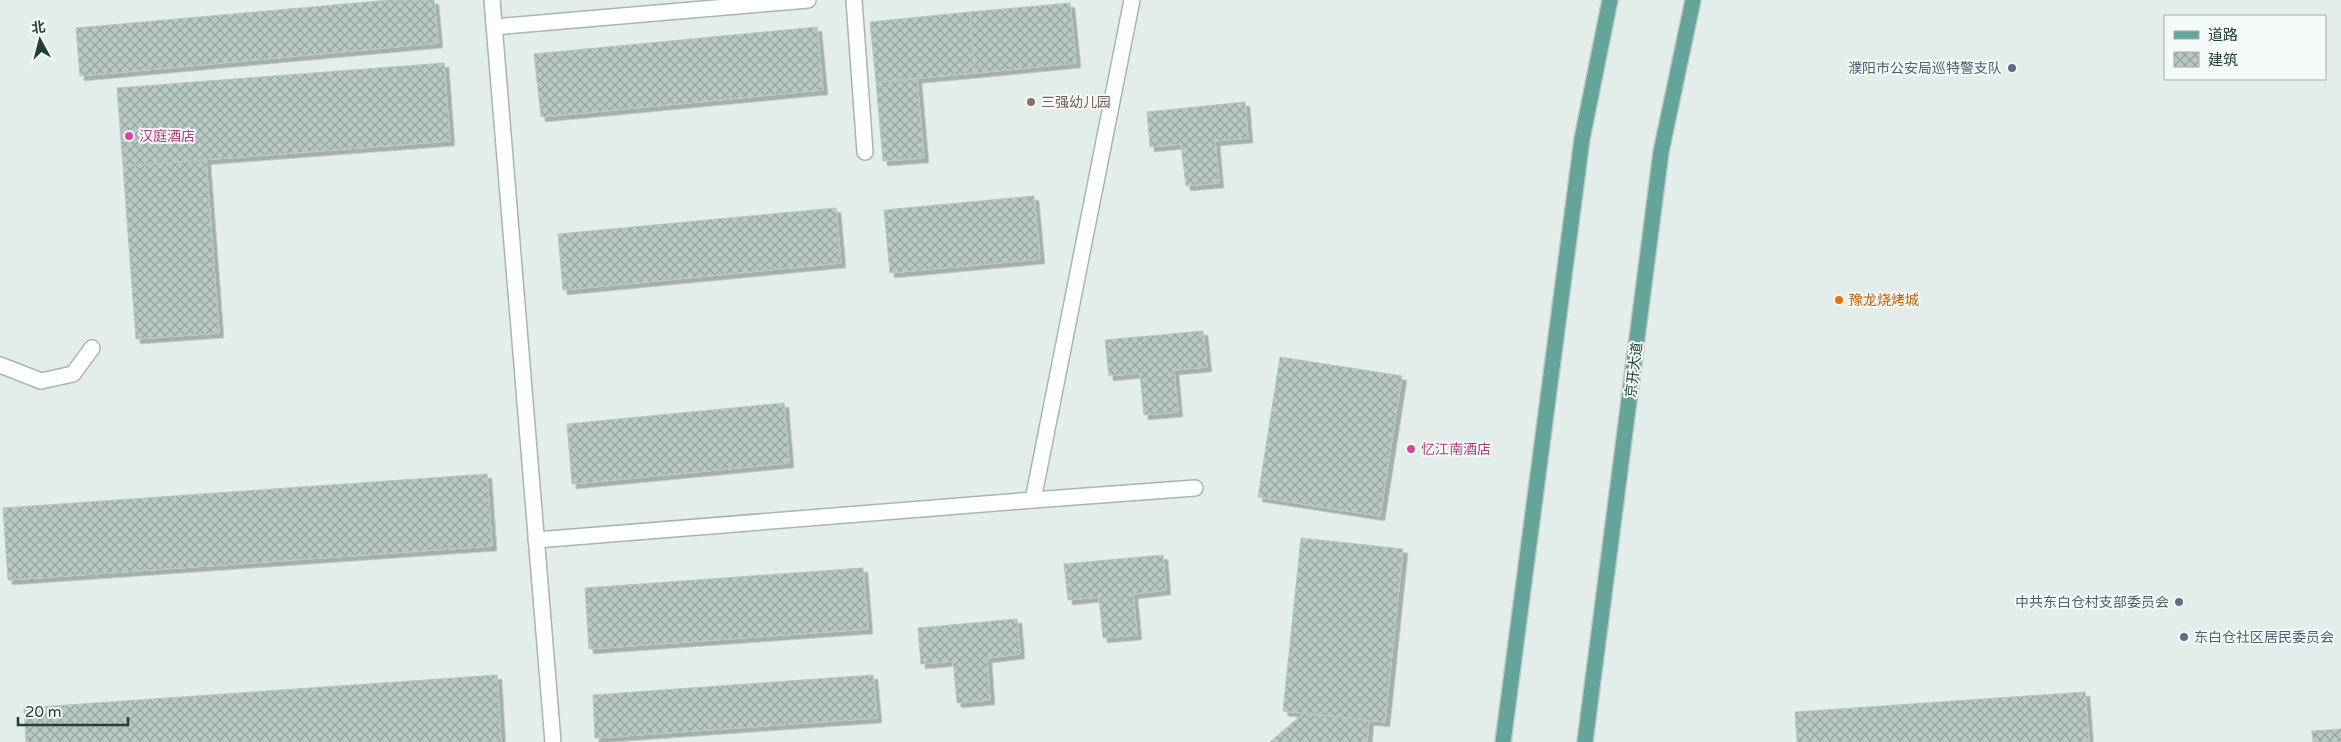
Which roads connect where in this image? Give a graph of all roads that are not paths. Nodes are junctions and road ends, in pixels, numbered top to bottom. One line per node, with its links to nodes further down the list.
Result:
1 (492, 0): 7 (street)
2 (808, 0): 7 (street)
3 (854, 0): 8 (street)
4 (1132, 0): 12 (street)
5 (1610, 0): 15 (main road)
6 (1693, 0): 16 (main road, 京开大道)
7 (494, 27): 13 (street)
8 (865, 152)
9 (92, 348): 10 (street)
10 (0, 365)
11 (1195, 488): 12 (street)
12 (1034, 500): 13 (street)
13 (536, 540): 14 (street)
14 (553, 742)
15 (1503, 742)
16 (1585, 742)

